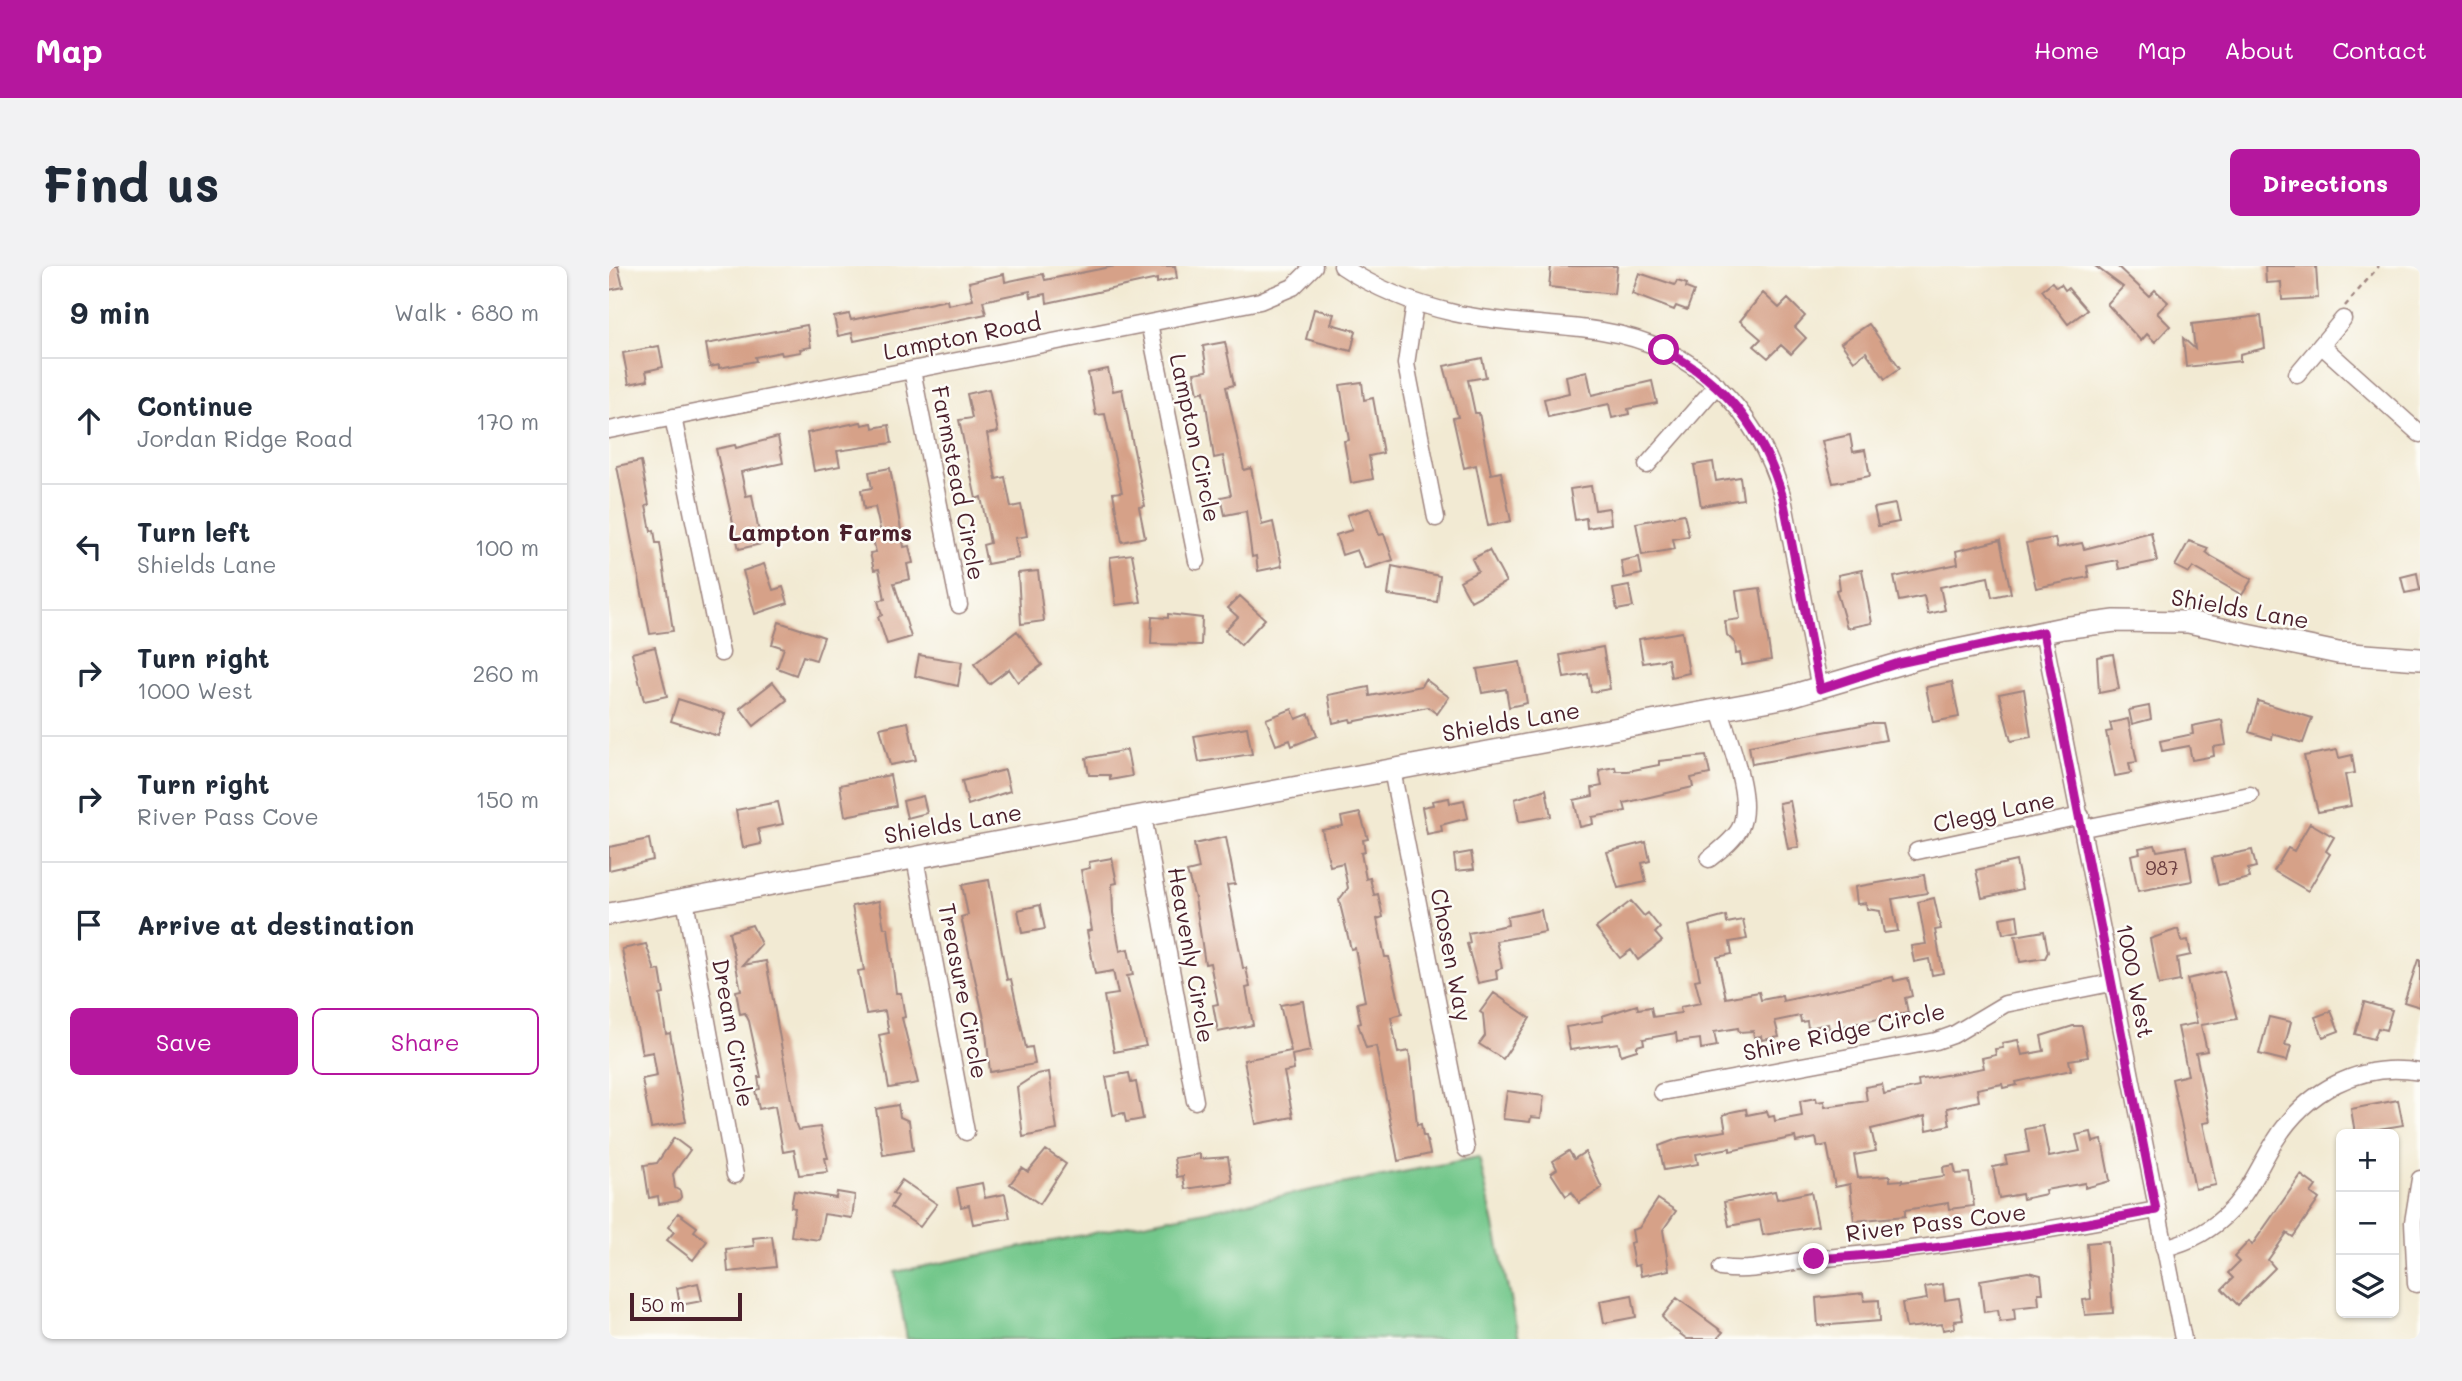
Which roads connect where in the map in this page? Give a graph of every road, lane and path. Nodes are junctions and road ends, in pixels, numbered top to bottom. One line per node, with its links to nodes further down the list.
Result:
1 (1314, 266): 6 (street, Lampton Road)
2 (1342, 266): 4 (street)
3 (2379, 266): 5 (path)
4 (1415, 303): 10 (street); 15 (street)
5 (2343, 318): 7 (street)
6 (1149, 323): 8 (street, Lampton Road); 16 (street, Lampton Circle)
7 (2321, 345): 9 (street); 13 (street)
8 (912, 370): 11 (street, Lampton Road); 17 (street, Farmstead Circle)
9 (2297, 374)
10 (1717, 385): 14 (street); 21 (street)
11 (673, 417): 12 (street, Lampton Road); 19 (street)
12 (609, 430)
13 (2420, 434)
14 (1647, 465)
15 (1436, 518)
16 (1197, 561)
17 (959, 605)
18 (2043, 632): 20 (main road, Shields Lane); 21 (main road, Shields Lane); 26 (street, 1000 West)
19 (721, 653)
20 (2420, 659)
21 (1820, 689): 22 (main road, Shields Lane)
22 (1720, 710): 23 (main road, Shields Lane); 29 (street)
23 (1392, 770): 25 (main road, Shields Lane); 37 (street, Chosen Way)
24 (2250, 795): 26 (street, Clegg Lane)
25 (1143, 816): 28 (main road, Shields Lane); 35 (street, Heavenly Circle)
26 (2082, 822): 27 (street, Clegg Lane); 32 (street, 1000 West)
27 (1917, 851)
28 (915, 858): 30 (main road, Shields Lane); 36 (street, Treasure Circle)
29 (1709, 859)
30 (685, 900): 31 (main road, Shields Lane); 38 (street, Dream Circle)
31 (609, 915)
32 (2111, 983): 34 (street, Shire Ridge Circle); 40 (street, 1000 West)
33 (2420, 1072): 41 (street)
34 (1662, 1092)
35 (1195, 1101)
36 (966, 1132)
37 (1466, 1149)
38 (735, 1175)
39 (2420, 1179): 43 (street)
40 (2156, 1210): 41 (street, 1000 West); 42 (street, River Pass Cove)
41 (2164, 1248): 44 (street, 1000 West)
42 (1721, 1268)
43 (2416, 1284)
44 (2183, 1339)

